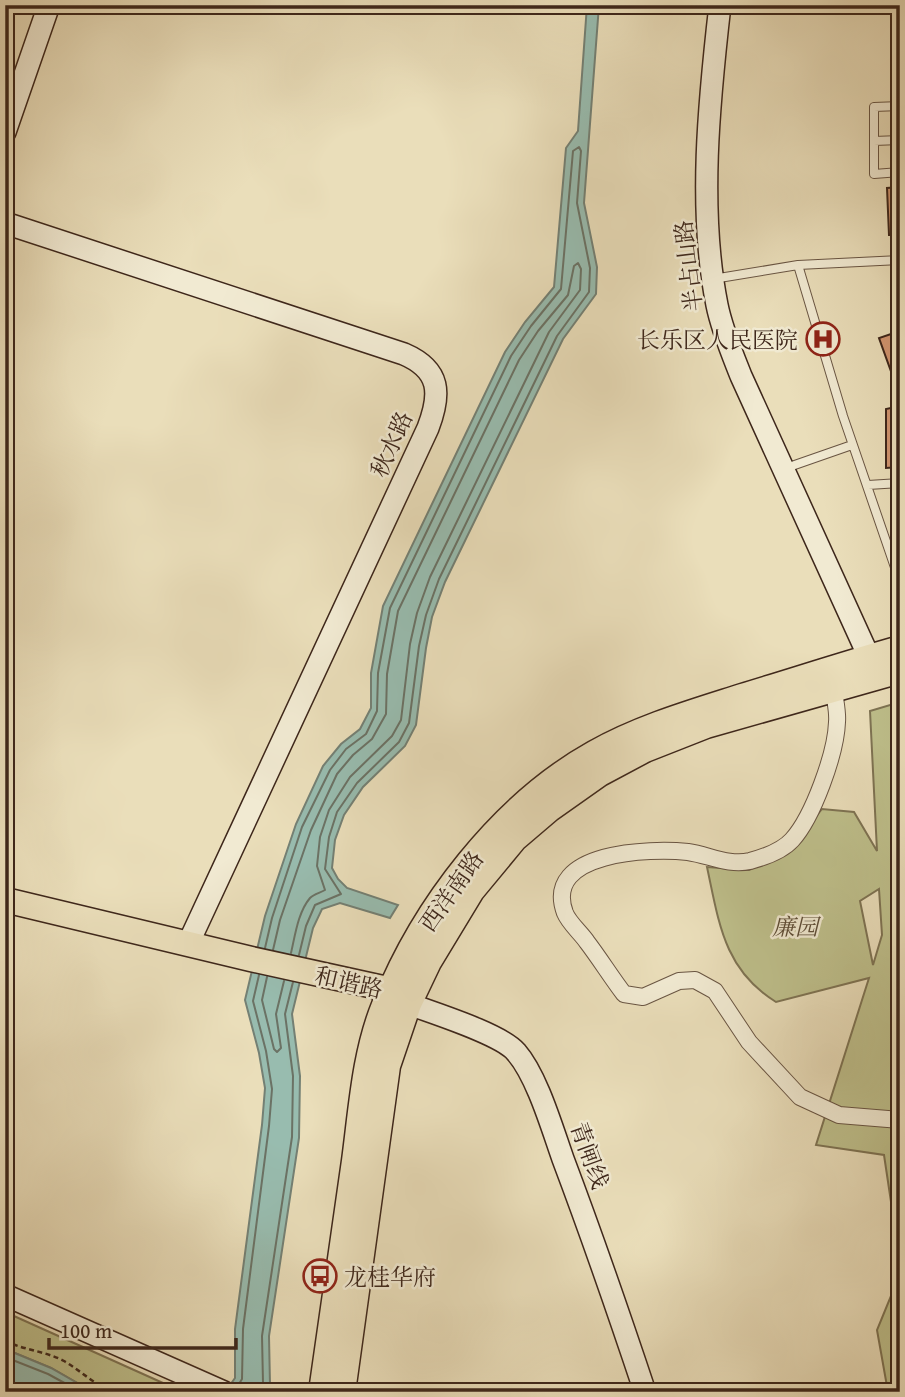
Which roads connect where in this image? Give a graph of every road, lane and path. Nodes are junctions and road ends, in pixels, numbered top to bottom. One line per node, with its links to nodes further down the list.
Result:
1 (33, 5): 4 (street)
2 (49, 5): 6 (street)
3 (720, 5): 13 (street, 半占山路)
4 (5, 95)
5 (900, 106): 8 (lane)
6 (5, 132)
7 (900, 140): 8 (lane)
8 (874, 141): 9 (lane)
9 (900, 172)
10 (5, 223): 25 (street, 秋水路)
11 (900, 260): 12 (lane)
12 (798, 265): 13 (lane); 14 (lane)
13 (713, 279): 15 (street, 半占山路)
14 (852, 445): 15 (lane); 17 (lane)
15 (784, 468): 20 (street, 半占山路)
16 (900, 483): 17 (lane)
17 (868, 485): 18 (lane)
18 (900, 582)
19 (900, 648): 20 (main road, 西洋南路)
20 (869, 657): 27 (main road, 西洋南路)
21 (900, 671): 22 (main road, 西洋南路)
22 (834, 690): 27 (main road, 西洋南路); 28 (street)
23 (5, 900): 25 (main road, 和谐路)
24 (5, 914): 26 (main road, 和谐路)
25 (188, 944): 26 (main road, 和谐路)
26 (250, 966): 27 (main road, 和谐路)
27 (395, 1000): 33 (main road, 西洋南路); 34 (main road, 西洋南路); 35 (street, 青闸线)
28 (900, 1120)
29 (5, 1295): 31 (street)
30 (5, 1341): 32 (path)
31 (220, 1390)
32 (112, 1392)
33 (321, 1392)
34 (343, 1392)
35 (645, 1392)

